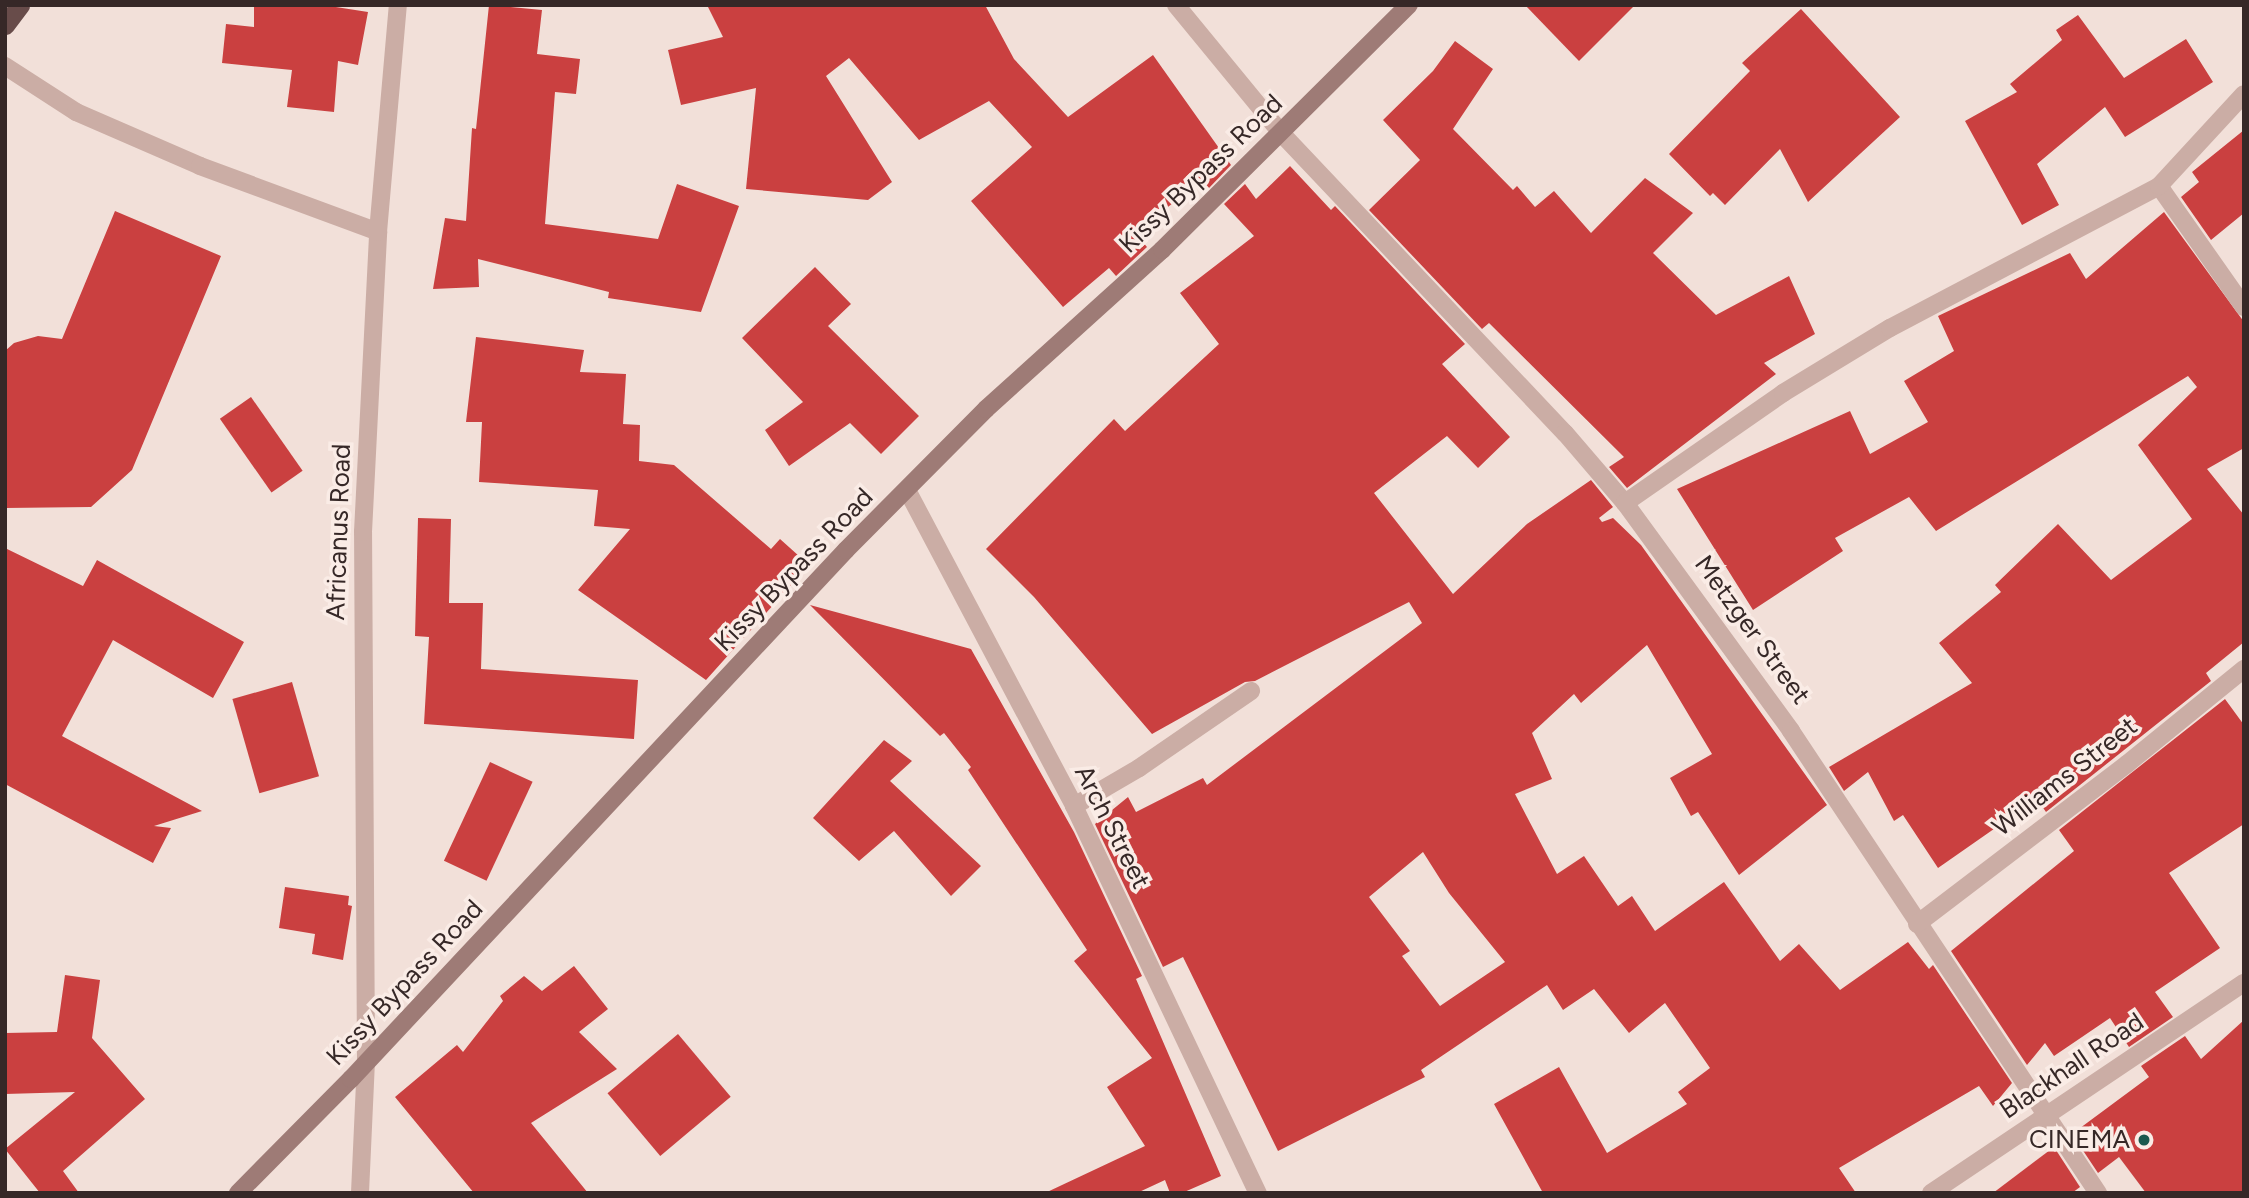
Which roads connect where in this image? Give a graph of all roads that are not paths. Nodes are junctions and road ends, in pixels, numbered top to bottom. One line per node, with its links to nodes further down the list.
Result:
1 (20, 5): 5 (highway)
2 (398, 5): 10 (street, Africanus Road)
3 (1176, 5): 8 (street)
4 (1409, 5): 8 (main road, Kissy Bypass Road)
5 (5, 25)
6 (5, 66): 10 (street)
7 (2244, 94): 9 (street)
8 (1282, 134): 12 (main road, Kissy Bypass Road); 13 (street, Metzger Street)
9 (2159, 186): 11 (street); 13 (street)
10 (378, 232): 19 (street, Africanus Road)
11 (2244, 307)
12 (907, 490): 16 (street, Arch Street); 19 (main road, Kissy Bypass Road)
13 (1625, 503): 17 (street, Metzger Street)
14 (2244, 669): 17 (street, Williams Street)
15 (1251, 691): 16 (street)
16 (1074, 806): 23 (street, Arch Street)
17 (1917, 924): 20 (street, Metzger Street)
18 (2244, 983): 20 (street, Blackhall Road)
19 (366, 1061): 21 (main road, Kissy Bypass Road); 22 (street, Africanus Road)
20 (2048, 1113): 24 (street, Blackhall Road); 25 (street, Metzger Street)
21 (238, 1193)
22 (360, 1193)
23 (1258, 1193)
24 (1931, 1193)
25 (2098, 1193)

